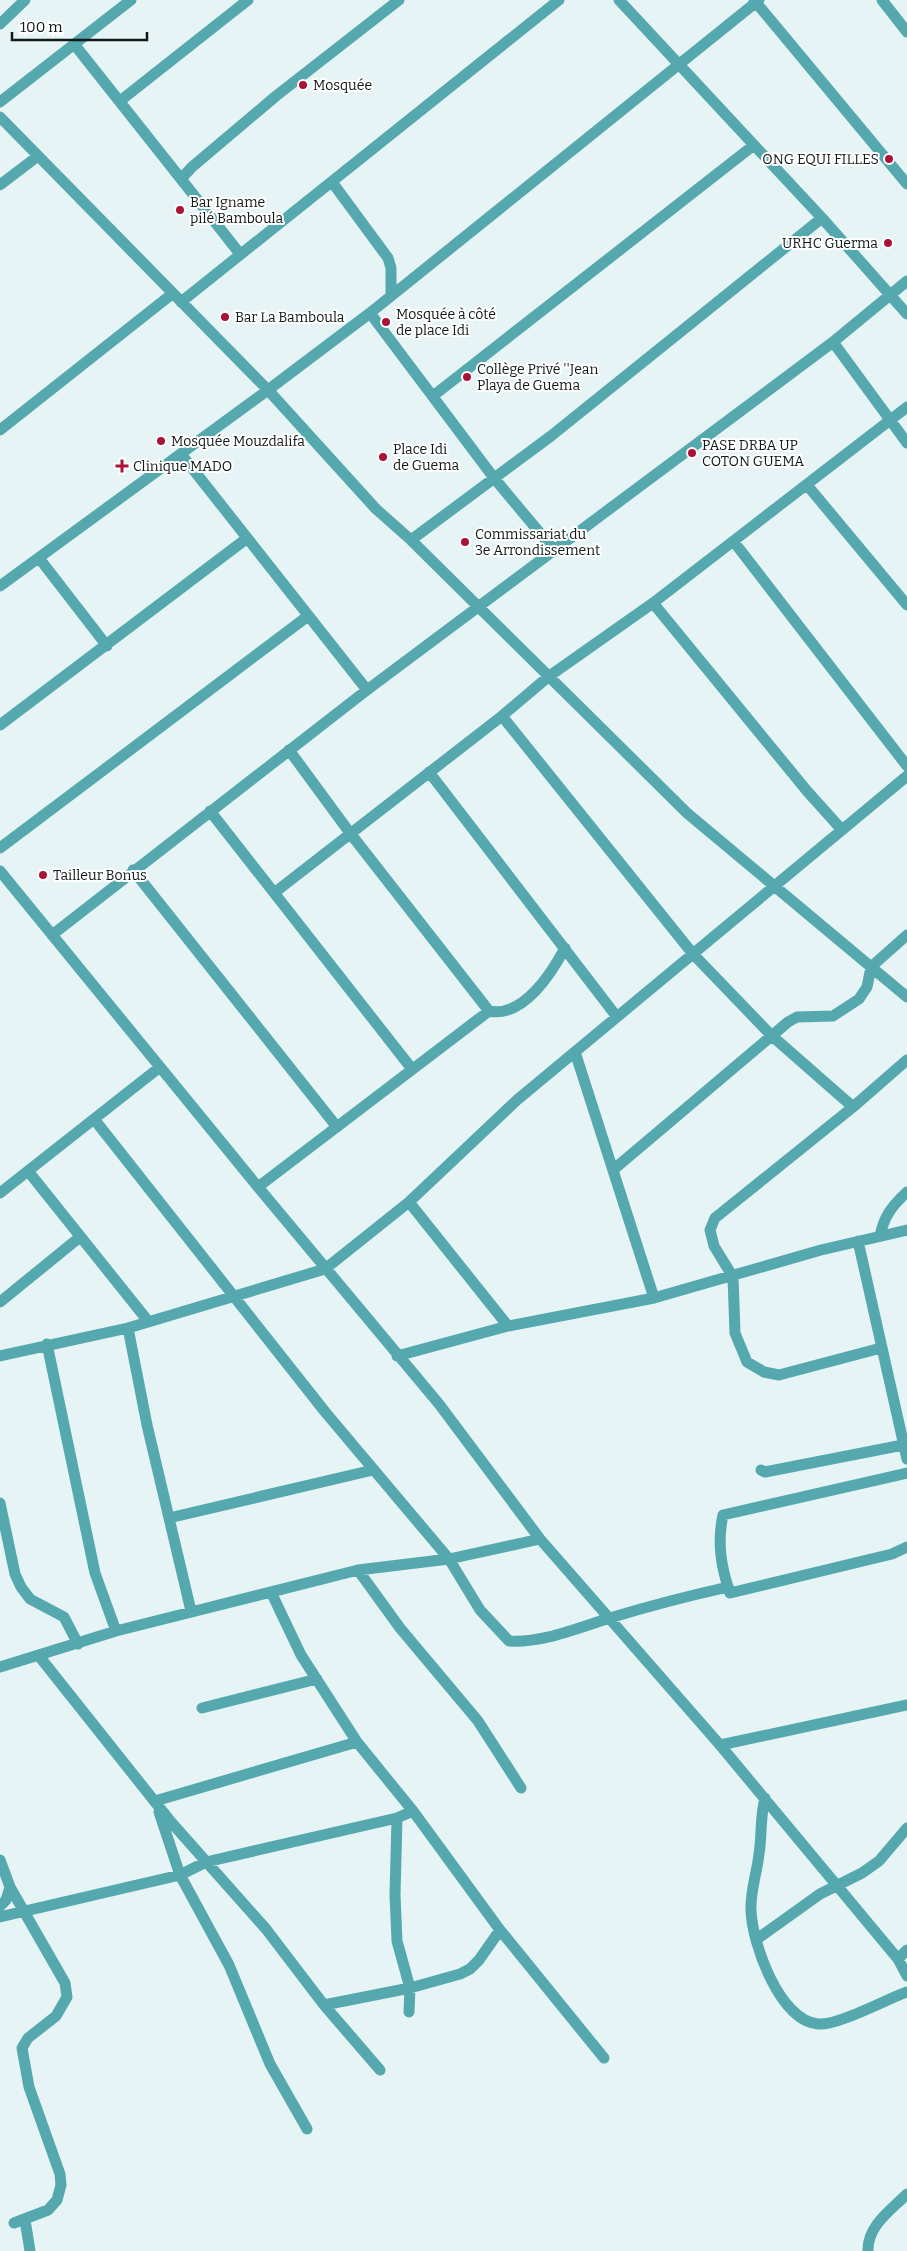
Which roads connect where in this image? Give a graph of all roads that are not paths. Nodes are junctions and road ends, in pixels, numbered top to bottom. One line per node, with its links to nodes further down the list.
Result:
1 (131, 0): 11 (street)
2 (248, 0): 13 (street)
3 (399, 0): 18 (street)
4 (559, 0): 19 (street)
5 (618, 0): 12 (street)
6 (882, 0): 10 (street)
7 (756, 1): 12 (street); 20 (street)
8 (18, 2): 9 (street)
9 (0, 24)
10 (906, 28)
11 (74, 44): 13 (street); 14 (street)
12 (678, 63): 16 (street); 26 (street)
13 (120, 101): 18 (street)
14 (0, 102)
15 (0, 117): 17 (street)
16 (754, 145): 22 (street); 32 (street)
17 (38, 156): 21 (street); 27 (street)
18 (181, 179): 23 (street)
19 (332, 182): 23 (street); 26 (street)
20 (907, 184)
21 (0, 186)
22 (822, 218): 25 (street); 38 (street)
23 (240, 254): 27 (street)
24 (907, 281): 25 (street)
25 (889, 294): 29 (street); 30 (street)
26 (391, 295): 28 (street)
27 (176, 298): 31 (street); 35 (street)
28 (370, 313): 31 (street); 32 (street)
29 (907, 314)
30 (833, 342): 34 (street); 43 (street)
31 (268, 390): 37 (street); 41 (street)
32 (432, 396): 38 (street)
33 (907, 407): 34 (street)
34 (889, 420): 36 (street); 39 (street)
35 (0, 430)
36 (907, 443)
37 (180, 454): 40 (street); 44 (street)
38 (494, 478): 41 (street); 43 (street)
39 (807, 485): 42 (street); 47 (street)
40 (246, 539): 49 (street); 50 (street)
41 (411, 540): 48 (street)
42 (734, 542): 46 (street); 56 (street)
43 (556, 551): 48 (street)
44 (39, 558): 45 (street); 50 (street)
45 (0, 586)
46 (653, 603): 51 (street); 60 (street)
47 (907, 605)
48 (479, 608): 51 (street); 52 (street)
49 (308, 616): 52 (street); 62 (street)
50 (107, 646): 54 (street)
51 (548, 677): 53 (street); 65 (street)
52 (367, 690): 55 (street)
53 (502, 716): 57 (street); 70 (street)
54 (0, 725)
55 (289, 750): 59 (street); 61 (street)
56 (907, 766)
57 (430, 772): 61 (street); 69 (street)
58 (907, 776): 60 (street)
59 (210, 811): 63 (street); 66 (street)
60 (842, 830): 65 (street)
61 (350, 834): 66 (street); 73 (street)
62 (0, 848)
63 (133, 870): 67 (street); 82 (street)
64 (0, 871): 67 (street)
65 (774, 886): 70 (street); 71 (street)
66 (274, 893): 79 (street)
67 (52, 935): 78 (street)
68 (907, 935): 71 (street)
69 (565, 948): 73 (street); 74 (street)
70 (693, 954): 74 (street); 75 (street)
71 (871, 967): 72 (street); 75 (street)
72 (907, 997)
73 (489, 1011): 79 (street)
74 (617, 1017): 76 (street)
75 (771, 1035): 80 (street); 83 (street)
76 (575, 1052): 83 (street); 88 (street)
77 (907, 1060): 80 (street)
78 (160, 1067): 81 (street); 85 (street)
79 (412, 1069): 82 (street)
80 (853, 1107): 94 (street)
81 (94, 1119): 84 (street); 95 (street)
82 (337, 1127): 85 (street)
83 (613, 1170): 96 (street)
84 (28, 1171): 87 (street); 91 (street)
85 (258, 1187): 93 (street)
86 (907, 1192): 90 (street)
87 (0, 1193)
88 (409, 1202): 93 (street); 99 (street)
89 (907, 1230): 90 (street)
90 (880, 1236): 92 (street)
91 (80, 1237): 97 (street); 98 (street)
92 (858, 1241): 94 (street); 102 (street)
93 (325, 1269): 95 (street); 104 (street)
94 (732, 1277): 96 (street); 102 (street)
95 (234, 1296): 98 (street); 107 (street)
96 (654, 1298): 99 (street)
97 (0, 1302)
98 (148, 1321): 100 (street)
99 (508, 1326): 104 (street)
100 (128, 1328): 101 (street); 111 (street)
101 (47, 1344): 103 (street); 120 (street)
102 (881, 1348): 105 (street)
103 (0, 1356)
104 (397, 1356): 112 (street)
105 (902, 1445): 106 (street); 108 (street)
106 (907, 1459)
107 (373, 1470): 111 (street); 114 (street)
108 (761, 1470)
109 (907, 1473): 116 (street)
110 (0, 1503): 121 (street)
111 (168, 1518): 118 (street)
112 (540, 1539): 114 (street); 119 (street)
113 (907, 1546): 116 (street)
114 (449, 1558): 115 (street); 119 (street)
115 (358, 1570): 117 (street); 129 (street)
116 (728, 1587): 119 (street)
117 (271, 1592): 118 (street); 124 (street)
118 (191, 1612): 120 (street)
119 (608, 1619): 128 (street)
120 (116, 1631): 121 (street)
121 (78, 1644): 122 (street)
122 (39, 1656): 123 (street); 131 (street)
123 (0, 1667)
124 (317, 1679): 126 (street); 127 (street)
125 (907, 1705): 128 (street)
126 (202, 1708)
127 (357, 1742): 131 (street); 132 (street)
128 (720, 1745): 130 (street)
129 (521, 1788)
130 (765, 1798): 138 (street); 144 (street)
131 (155, 1800): 136 (street); 137 (street)
132 (413, 1811): 133 (street); 143 (street)
133 (397, 1818): 136 (street); 148 (street)
134 (907, 1828): 138 (street)
135 (0, 1860): 139 (street)
136 (206, 1862): 137 (street); 150 (street)
137 (180, 1875): 141 (street); 154 (street)
138 (837, 1884): 144 (street); 146 (street)
139 (10, 1887): 140 (street); 141 (street)
140 (0, 1906)
141 (24, 1911): 142 (street); 156 (street)
142 (0, 1917)
143 (500, 1930): 148 (street); 152 (street)
144 (757, 1939): 149 (street)
145 (907, 1950): 146 (street)
146 (898, 1959): 147 (street)
147 (907, 1976)
148 (410, 1988): 150 (street); 151 (street)
149 (907, 1992)
150 (324, 2005): 153 (street)
151 (409, 2012)
152 (604, 2058)
153 (380, 2070)
154 (307, 2129)
155 (907, 2194): 157 (street)
156 (30, 2251)
157 (868, 2251)

